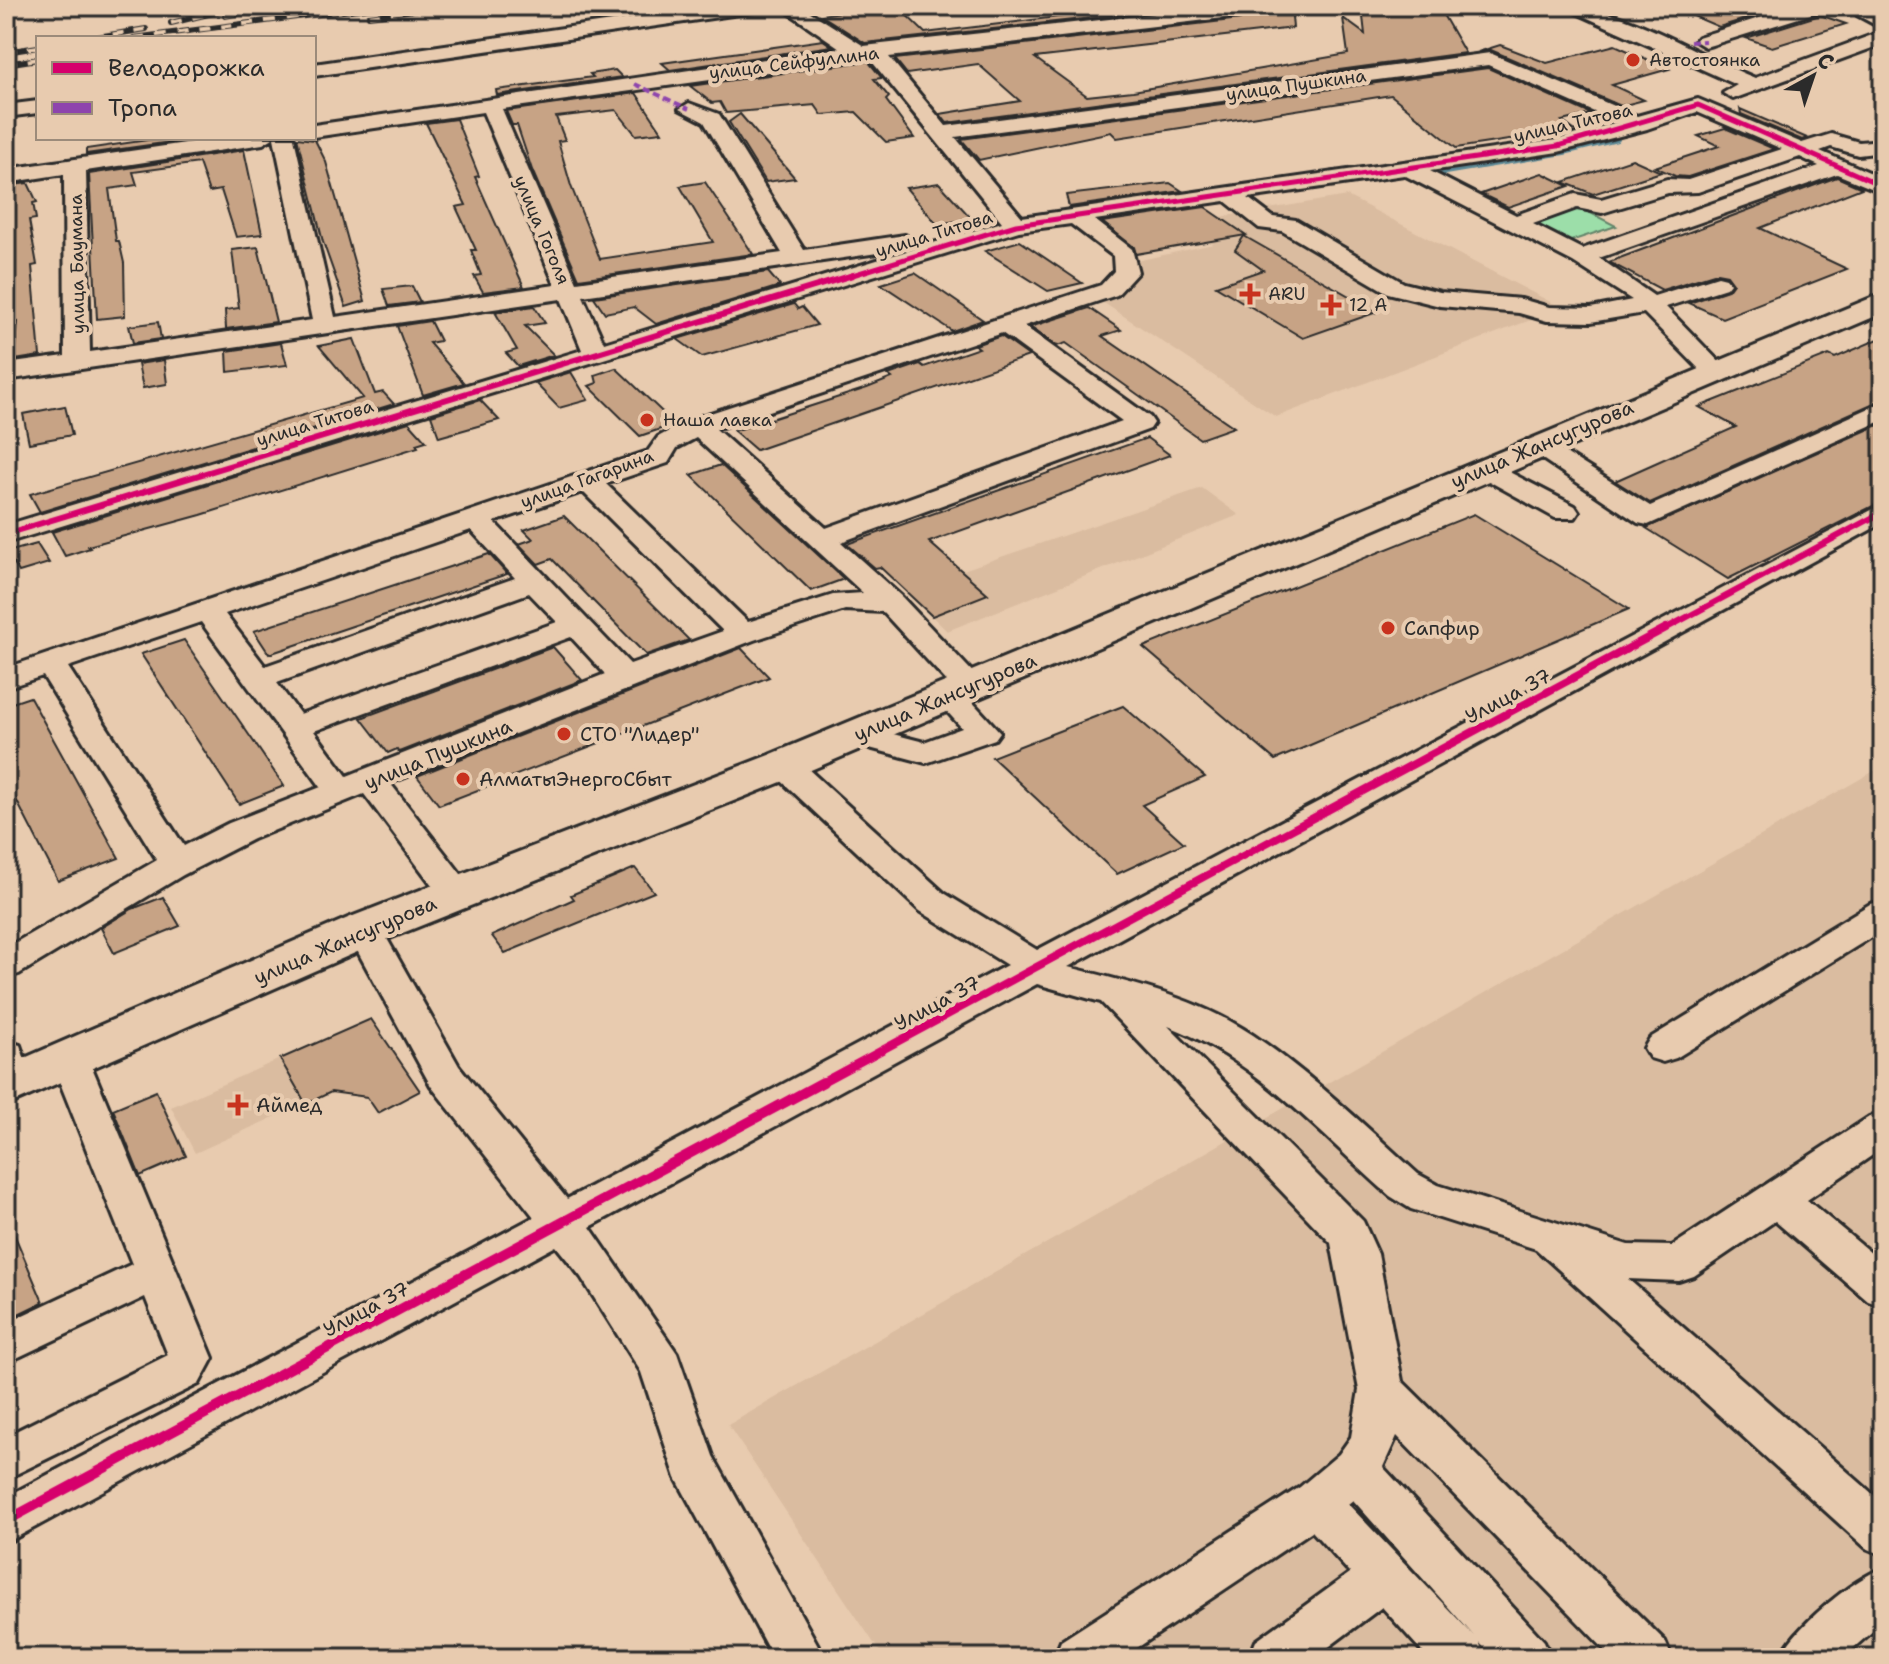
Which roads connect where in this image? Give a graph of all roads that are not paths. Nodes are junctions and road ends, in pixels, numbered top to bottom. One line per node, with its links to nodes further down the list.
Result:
1 (753, 6): 14 (street)
2 (788, 6): 13 (street)
3 (1275, 6): 13 (street, улица Сейфуллина)
4 (1570, 6): 12 (street)
5 (1817, 6): 9 (street)
6 (1827, 6): 7 (street)
7 (1872, 8): 10 (street)
8 (1748, 11): 9 (street)
9 (1773, 20): 12 (street)
10 (1883, 23)
11 (1883, 37): 15 (street, улица Титова)
12 (1690, 43): 15 (street)
13 (868, 52): 16 (street, улица Сейфуллина); 23 (street)
14 (316, 70)
15 (1755, 85): 17 (street, улица Титова)
16 (490, 105): 22 (street, улица Сейфуллина); 40 (street, улица Гоголя)
17 (1698, 105): 21 (street, улица Титова); 27 (street)
18 (36, 107): 20 (street)
19 (689, 109): 38 (street)
20 (6, 111)
21 (1640, 125): 23 (street, улица Пушкина); 30 (street, улица Титова)
22 (316, 131)
23 (939, 133): 36 (street)
24 (250, 140): 28 (street)
25 (284, 140): 44 (street)
26 (1883, 146): 27 (street)
27 (1799, 150): 29 (street); 35 (street)
28 (75, 166): 31 (street); 46 (street, улица Баумана)
29 (1838, 166): 32 (street); 37 (street)
30 (1411, 170): 33 (street, улица Титова); 35 (street)
31 (6, 176)
32 (1883, 186)
33 (1231, 195): 34 (street, улица Титова); 42 (street)
34 (1075, 216): 36 (street, улица Титова); 43 (street, улица Гагарина)
35 (1514, 223): 37 (street)
36 (1016, 225): 38 (street); 45 (street, улица Титова)
37 (1581, 257): 42 (street)
38 (797, 258): 40 (street)
39 (1718, 283): 42 (street)
40 (568, 290): 44 (street); 45 (street, улица Гоголя)
41 (1883, 302): 48 (main road, улица Жансугурова)
42 (1652, 304): 48 (street)
43 (1005, 324): 50 (street, улица Гагарина); 58 (street)
44 (325, 325): 46 (street)
45 (596, 354): 57 (street, улица Титова)
46 (78, 362): 47 (street)
47 (6, 372)
48 (1716, 372): 51 (main road, улица Жансугурова)
49 (1883, 410): 51 (street)
50 (698, 426): 53 (street, улица Гагарина); 58 (street)
51 (1536, 446): 52 (main road, улица Жансугурова)
52 (1486, 468): 54 (street); 68 (main road, улица Жансугурова)
53 (588, 481): 56 (street, улица Гагарина); 63 (street)
54 (1565, 512)
55 (1883, 512): 93 (street, Улица 37)
56 (476, 519): 59 (street); 61 (street, улица Гагарина)
57 (6, 534)
58 (823, 539): 60 (street)
59 (535, 581): 62 (street); 67 (street)
60 (891, 603): 63 (street, улица Пушкина); 68 (street)
61 (207, 610): 64 (street, улица Гагарина); 67 (street)
62 (577, 625): 65 (street); 69 (street)
63 (743, 634): 65 (street, улица Пушкина)
64 (50, 663): 66 (street, улица Гагарина); 72 (street)
65 (625, 677): 71 (street, улица Пушкина)
66 (6, 678)
67 (259, 679): 69 (street)
68 (959, 692): 70 (main road, улица Жансугурова)
69 (294, 727): 71 (street)
70 (784, 765): 73 (main road, улица Жансугурова); 77 (street)
71 (357, 786): 72 (street, улица Пушкина); 73 (street)
72 (178, 863): 76 (street, улица Пушкина)
73 (456, 892): 75 (main road, улица Жансугурова)
74 (1883, 913): 79 (street)
75 (364, 930): 80 (main road, улица Жансугурова); 84 (street)
76 (6, 965)
77 (1054, 977): 78 (street); 84 (street)
78 (1110, 991): 85 (street); 89 (street)
79 (1663, 1048)
80 (70, 1060): 81 (main road, улица Жансугурова); 86 (street)
81 (9, 1075)
82 (1883, 1128): 83 (street)
83 (1778, 1200): 85 (street); 87 (street)
84 (572, 1234): 98 (street)
85 (1550, 1236): 94 (street)
86 (156, 1272): 88 (street); 90 (street)
87 (1883, 1288)
88 (6, 1344)
89 (1381, 1390): 91 (street); 102 (street)
90 (6, 1458)
91 (1355, 1469): 92 (street); 101 (street)
92 (1316, 1502): 95 (street); 99 (street)
93 (6, 1521)
94 (1883, 1533)
95 (1385, 1576): 97 (street); 100 (street)
96 (1883, 1591): 103 (street)
97 (1454, 1656)
98 (800, 1658)
99 (1079, 1658)
100 (1274, 1658)
101 (1526, 1658)
102 (1647, 1658)
103 (1805, 1658)

